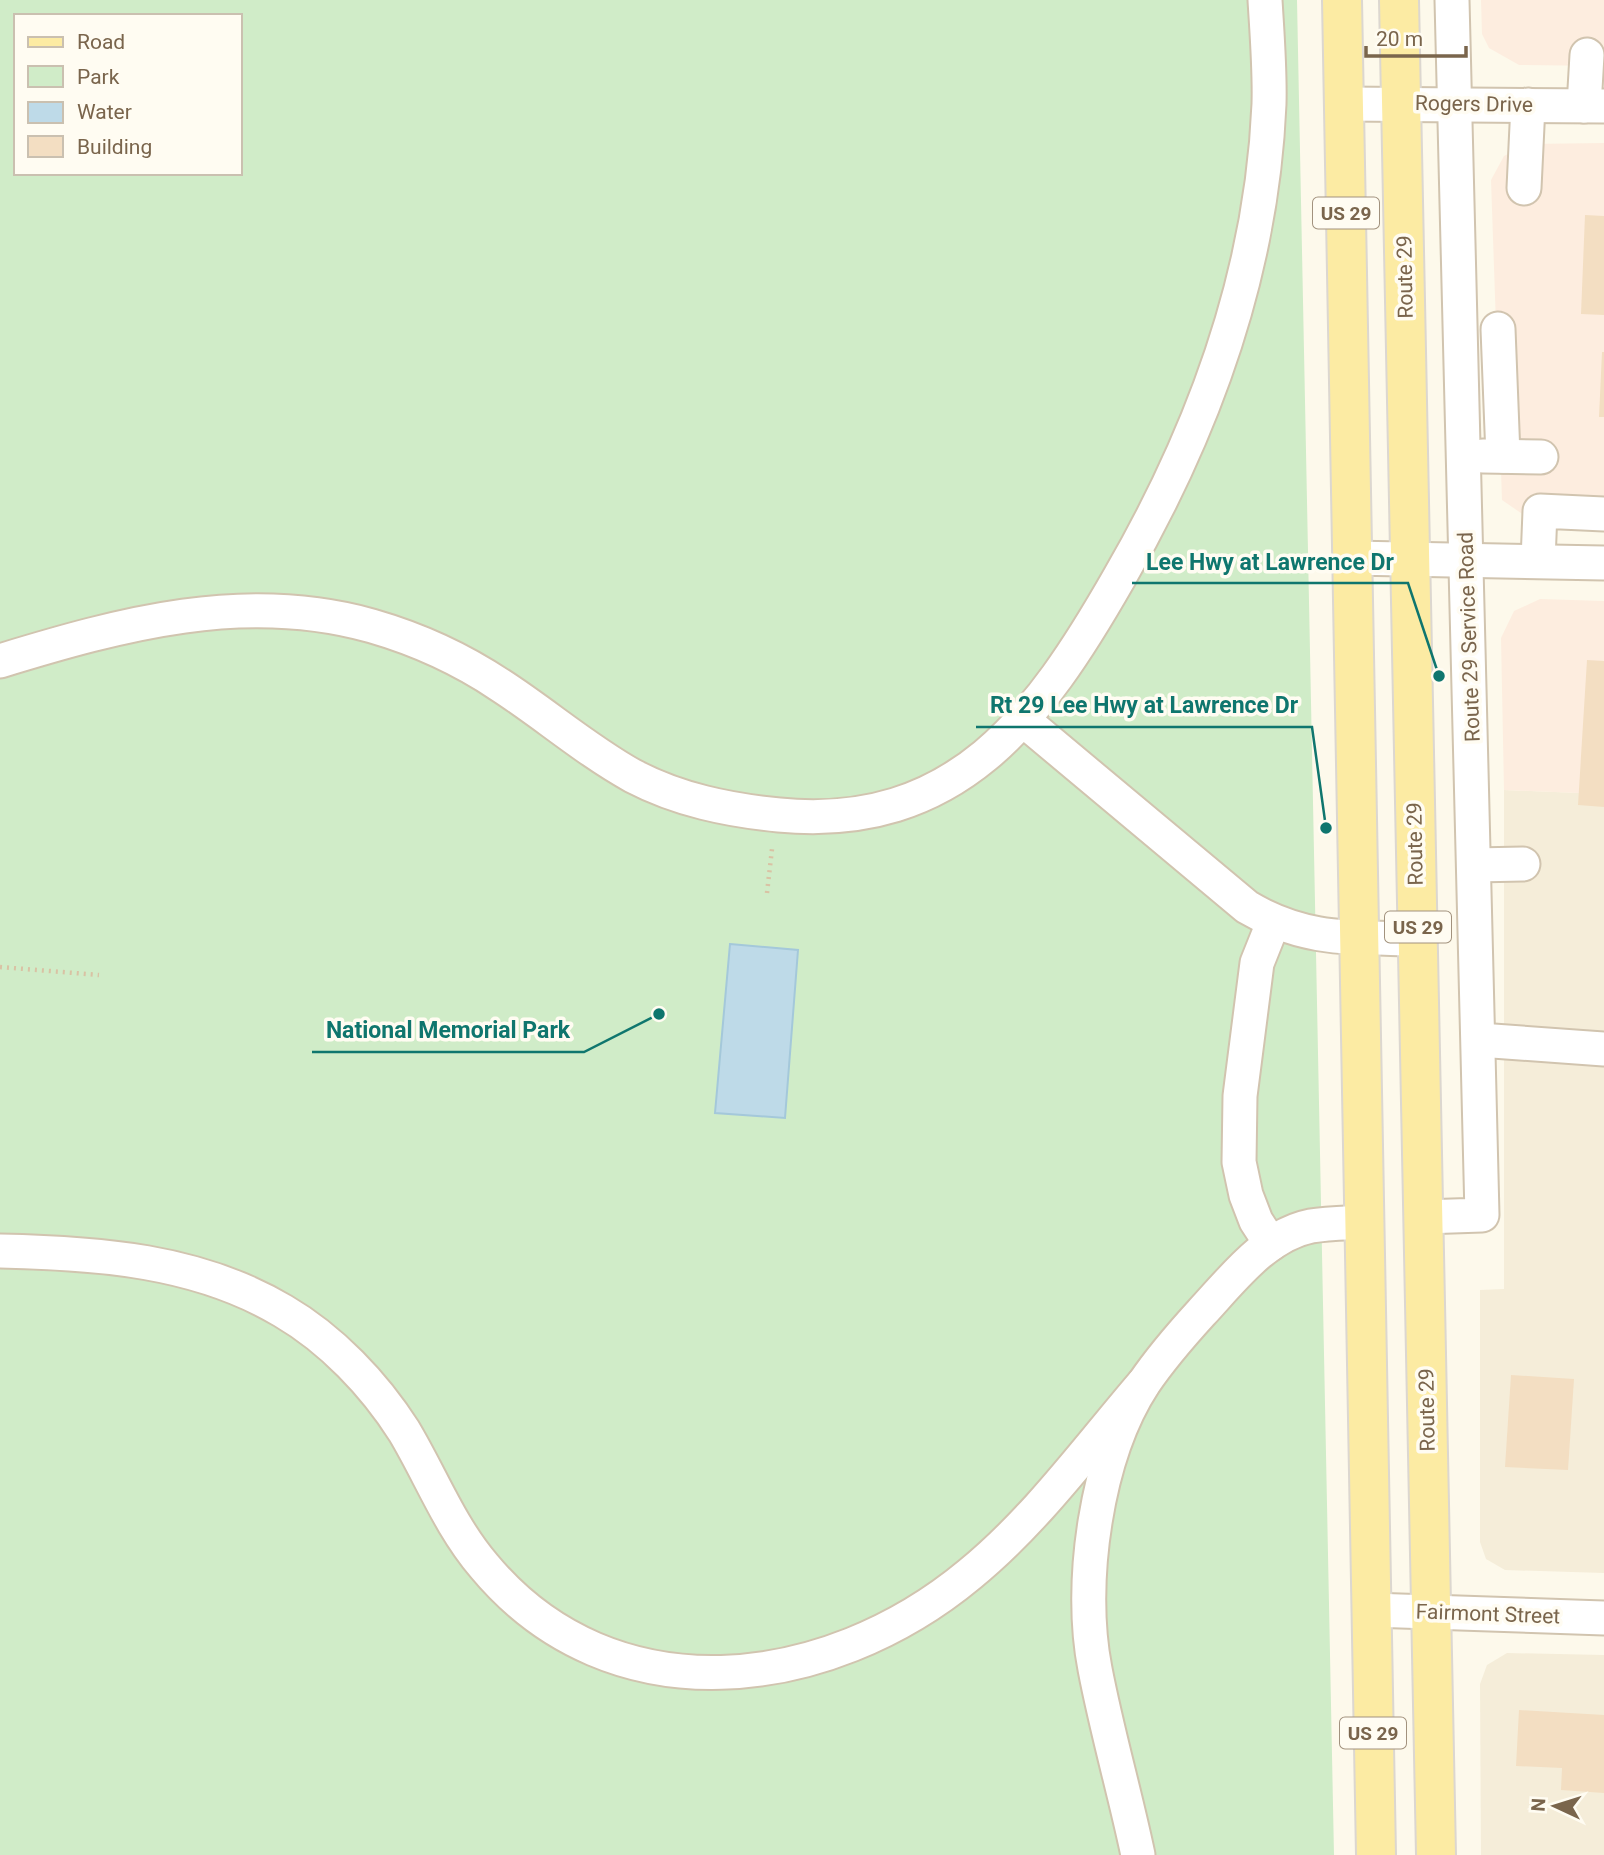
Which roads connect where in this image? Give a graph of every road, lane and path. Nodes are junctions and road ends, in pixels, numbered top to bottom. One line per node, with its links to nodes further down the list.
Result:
1 (1265, 0): 23 (street)
2 (1342, 0): 6 (main road, US 29)
3 (1399, 0): 7 (main road, Route 29 / US 29)
4 (1452, 0): 8 (street, Route 29 Service Road)
5 (1587, 55): 10 (street)
6 (1344, 104): 7 (street, Rogers Drive); 17 (main road, US 29)
7 (1402, 104): 8 (street, Rogers Drive); 18 (main road, Route 29 / US 29)
8 (1455, 104): 9 (street, Rogers Drive); 13 (street, Route 29 Service Road)
9 (1528, 105): 10 (street, Rogers Drive); 11 (street)
10 (1594, 106)
11 (1524, 188)
12 (1498, 329): 14 (street)
13 (1463, 456): 14 (street); 19 (street, Route 29 Service Road)
14 (1503, 456): 15 (street)
15 (1541, 457)
16 (1604, 514): 20 (street)
17 (1352, 558): 18 (street); 29 (main road, US 29)
18 (1408, 558): 19 (street); 30 (main road, Route 29 / US 29)
19 (1465, 558): 20 (street); 26 (street, Route 29 Service Road)
20 (1538, 561): 21 (street)
21 (1604, 563)
22 (0, 661): 23 (street)
23 (1022, 719): 28 (street)
24 (772, 850): 27 (path)
25 (1523, 864): 26 (street)
26 (1475, 865): 33 (street, Route 29 Service Road)
27 (767, 893)
28 (1273, 923): 29 (street); 37 (street)
29 (1358, 938): 30 (street); 36 (main road, US 29)
30 (1418, 939): 35 (main road, Route 29 / US 29)
31 (0, 967): 32 (path)
32 (99, 975)
33 (1479, 1040): 34 (street); 35 (street, Route 29 Service Road)
34 (1604, 1049)
35 (1423, 1217): 41 (main road, Route 29 / US 29)
36 (1364, 1222): 37 (street); 40 (main road, US 29)
37 (1271, 1244): 39 (street)
38 (0, 1251): 39 (street)
39 (1143, 1384): 43 (street)
40 (1371, 1610): 41 (street, Fairmont Street); 44 (main road, US 29)
41 (1433, 1611): 42 (street, Fairmont Street); 45 (main road, Route 29 / US 29)
42 (1604, 1618)
43 (1138, 1855)
44 (1376, 1855)
45 (1436, 1855)

